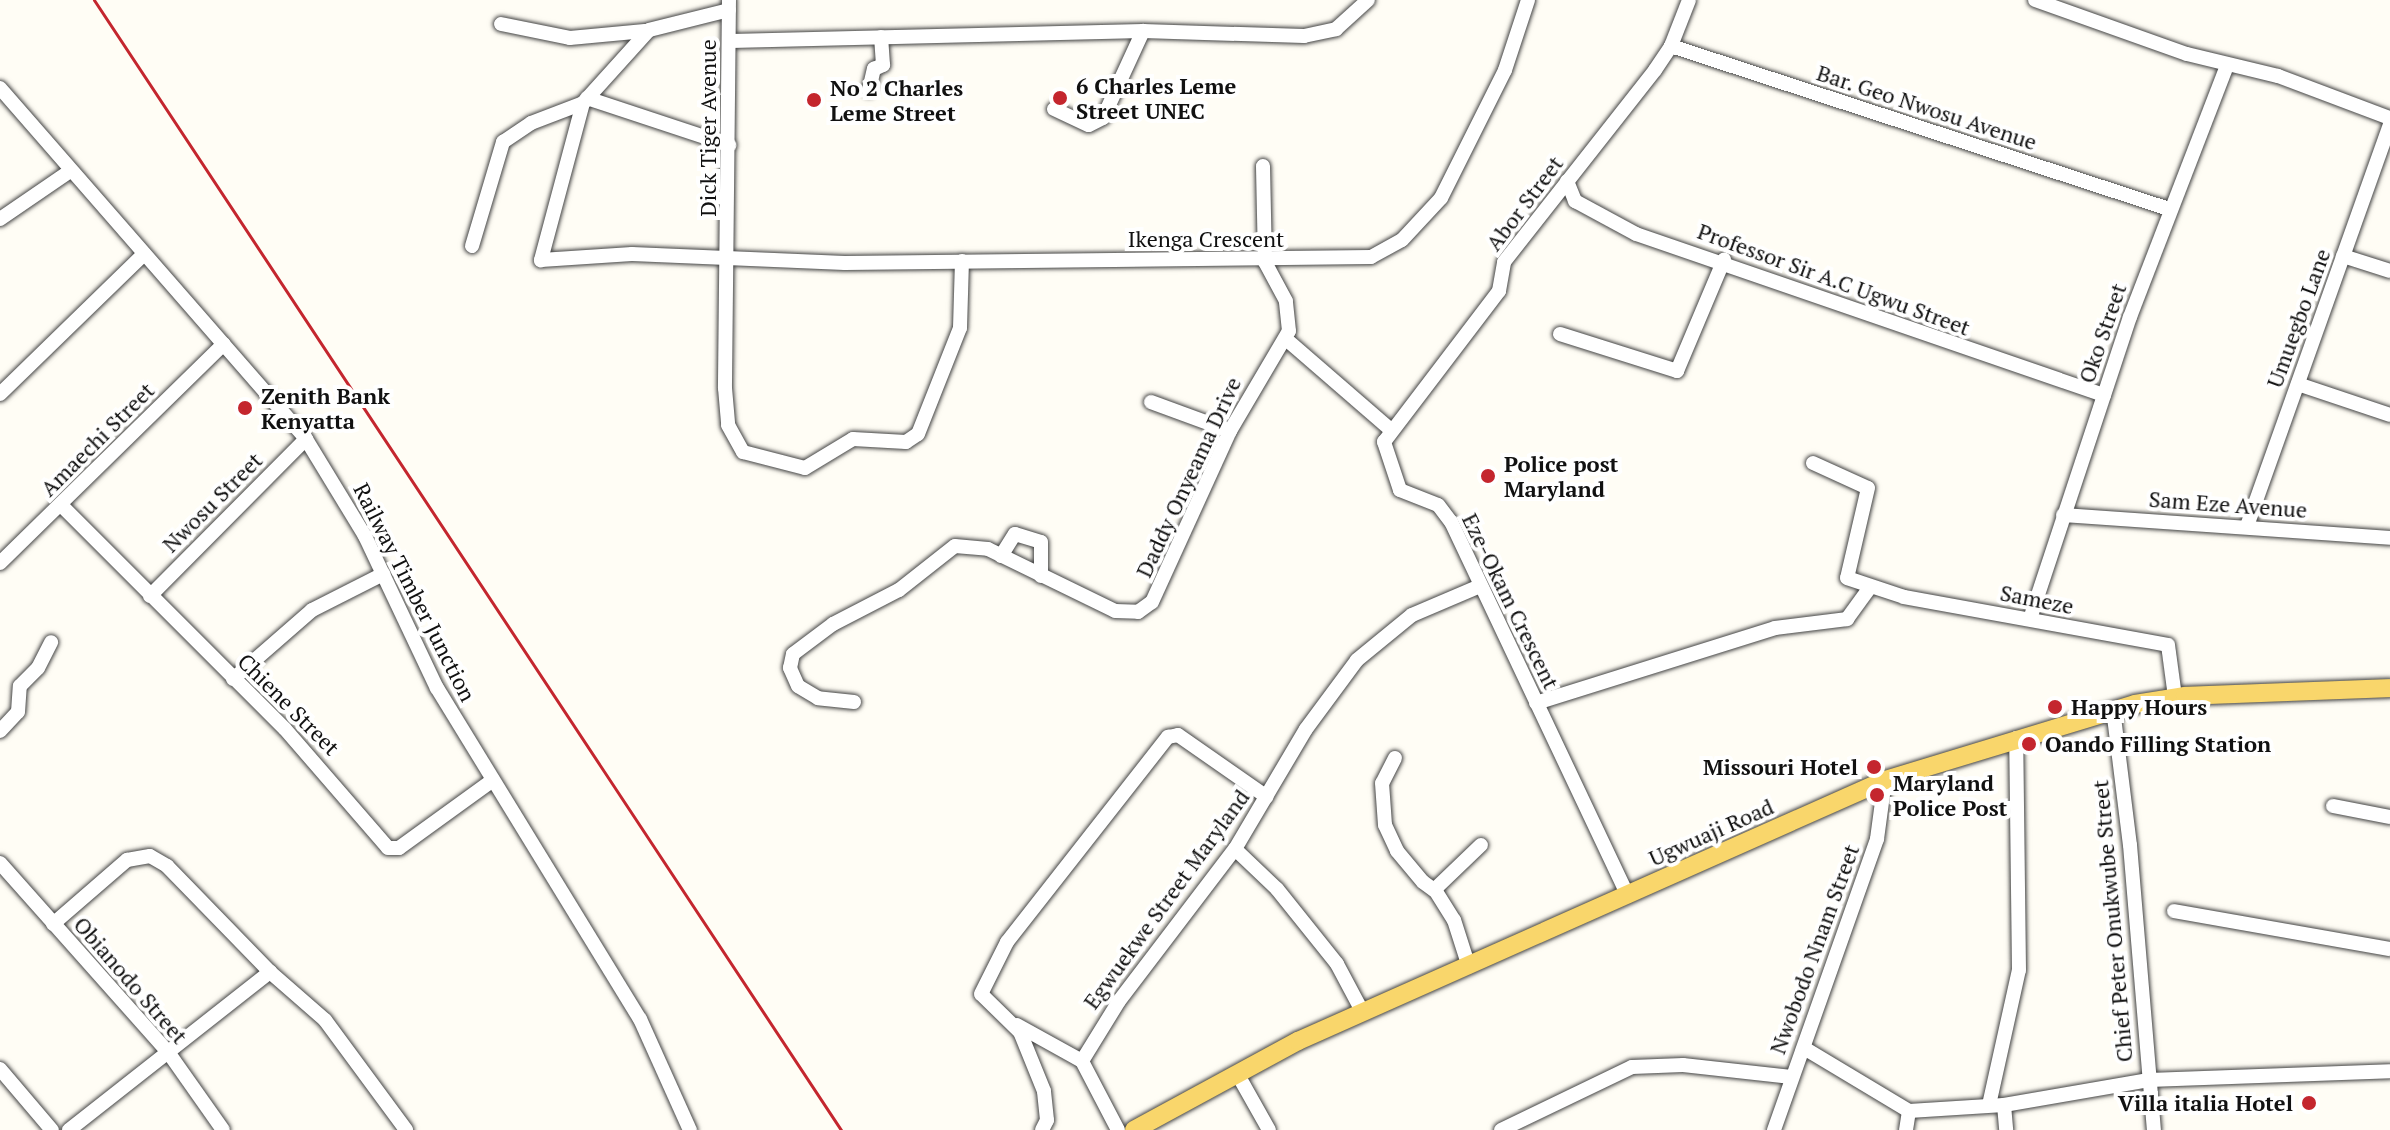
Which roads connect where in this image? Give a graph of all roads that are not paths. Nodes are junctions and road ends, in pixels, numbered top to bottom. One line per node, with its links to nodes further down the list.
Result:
1 (1368, 0): 8 (street)
2 (1528, 0): 31 (street, Ikenga Crescent)
3 (1689, 0): 11 (street, Abor Street)
4 (2035, 0): 12 (street)
5 (729, 5): 7 (street); 10 (street, Dick Tiger Avenue)
6 (501, 24): 7 (street)
7 (649, 30): 15 (street)
8 (1143, 31): 9 (street); 16 (street)
9 (881, 37): 10 (street); 14 (street)
10 (731, 41): 19 (street, Dick Tiger Avenue)
11 (1671, 46): 22 (street, Abor Street); 23 (street, Bar. Geo Nwosu Avenue)
12 (2227, 65): 17 (street); 23 (street, Oko Street)
13 (0, 88): 21 (street, Railway Timber Junction)
14 (869, 90)
15 (585, 101): 19 (street); 25 (street); 27 (street, Ikenga Crescent)
16 (1054, 109)
17 (2390, 118)
18 (2390, 125): 28 (street, Umuegbo Lane)
19 (729, 145): 27 (street, Dick Tiger Avenue)
20 (1263, 166): 31 (street)
21 (70, 171): 24 (street); 26 (street, Railway Timber Junction)
22 (1567, 181): 29 (street, Professor Sir A.C Ugwu Street); 41 (street, Abor Street)
23 (2169, 209): 38 (street, Oko Street)
24 (0, 219)
25 (472, 246)
26 (144, 254): 35 (street, Railway Timber Junction); 37 (street)
27 (731, 256): 30 (street, Ikenga Crescent); 30 (street, Dick Tiger Avenue)
28 (2343, 256): 32 (street); 36 (street, Umuegbo Lane)
29 (1724, 260): 33 (street); 38 (street, Professor Sir A.C Ugwu Street)
30 (962, 261): 31 (street, Ikenga Crescent)
31 (1265, 262): 34 (street)
32 (2390, 271)
33 (1560, 334)
34 (1286, 339): 41 (street); 42 (street, Daddy Onyeama Drive)
35 (224, 344): 43 (street, Railway Timber Junction); 45 (street, Amaechi Street)
36 (2298, 384): 40 (street); 47 (street, Umuegbo Lane)
37 (1, 390)
38 (2104, 395): 46 (street, Oko Street)
39 (1151, 402): 42 (street)
40 (2390, 415)
41 (1390, 429): 53 (street, Eze-Okam Crescent)
42 (1230, 431): 52 (street, Daddy Onyeama Drive)
43 (306, 439): 51 (street, Railway Timber Junction); 55 (street, Nwosu Street)
44 (1813, 463): 54 (street, Sameze)
45 (62, 506): 50 (street, Amaechi Street); 55 (street, Chiene Street)
46 (2063, 515): 47 (street, Sam Eze Avenue); 56 (street, Oko Street)
47 (2247, 526): 48 (street, Sam Eze Avenue)
48 (2390, 538)
49 (1001, 556): 52 (street, Daddy Onyeama Drive); 52 (street); 61 (street, Daddy Onyeama Drive)
50 (0, 563)
51 (383, 574): 58 (street); 67 (street, Railway Timber Junction)
52 (1041, 576)
53 (1480, 586): 62 (street, Eze-Okam Crescent); 69 (street, Egwuekwe Street Maryland)
54 (1869, 589): 56 (street, Sameze); 62 (street)
55 (150, 596): 58 (street, Chiene Street)
56 (2030, 619): 60 (street, Sameze)
57 (51, 642): 64 (street)
58 (233, 679): 67 (street, Chiene Street)
59 (2390, 688): 60 (main road, Ugwuaji Road)
60 (2175, 697): 63 (main road, Ugwuaji Road)
61 (854, 702)
62 (1536, 703): 76 (street, Eze-Okam Crescent)
63 (2113, 709): 65 (main road, Ugwuaji Road); 91 (street, Chief Peter Onukwube Street)
64 (0, 731)
65 (2016, 738): 68 (main road, Ugwuaji Road); 92 (street)
66 (1395, 758): 75 (street)
67 (493, 780): 98 (street, Railway Timber Junction)
68 (1885, 780): 76 (main road, Ugwuaji Road); 84 (street, Nwobodo Nnam Street)
69 (1267, 797): 73 (street, Egwuekwe Street Maryland); 83 (street)
70 (2333, 806): 71 (street)
71 (2390, 817)
72 (1481, 845): 75 (street)
73 (1235, 849): 82 (street); 86 (street, Egwuekwe Street Maryland)
74 (0, 863): 78 (street, Obianodo Street)
75 (1435, 890): 80 (street)
76 (1628, 896): 80 (main road, Ugwuaji Road)
77 (2174, 911): 79 (street)
78 (53, 924): 81 (street); 85 (street, Obianodo Street)
79 (2390, 949)
80 (1469, 967): 82 (main road, Ugwuaji Road)
81 (270, 972): 85 (street); 97 (street)
82 (1363, 1013): 89 (main road, Ugwuaji Road)
83 (1017, 1025): 86 (street); 99 (street)
84 (1804, 1048): 90 (street, Nwobodo Nnam Street); 93 (street)
85 (168, 1052): 95 (street); 96 (street, Obianodo Street)
86 (1082, 1061): 100 (street)
87 (0, 1069): 94 (street)
88 (2390, 1071): 91 (street)
89 (1238, 1075): 101 (main road, Ugwuaji Road); 102 (street)
90 (1791, 1077): 103 (street); 104 (street, Nwobodo Nnam Street)
91 (2149, 1080): 92 (street); 107 (street, Chief Peter Onukwube Street)
92 (1996, 1105): 93 (street); 106 (street)
93 (1909, 1111): 105 (street)
94 (52, 1130)
95 (69, 1130)
96 (223, 1130)
97 (406, 1130)
98 (690, 1130)
99 (1042, 1130)
100 (1118, 1130)
101 (1134, 1130)
102 (1269, 1130)
103 (1501, 1130)
104 (1774, 1130)
105 (1906, 1130)
106 (2006, 1130)
107 (2154, 1130)

